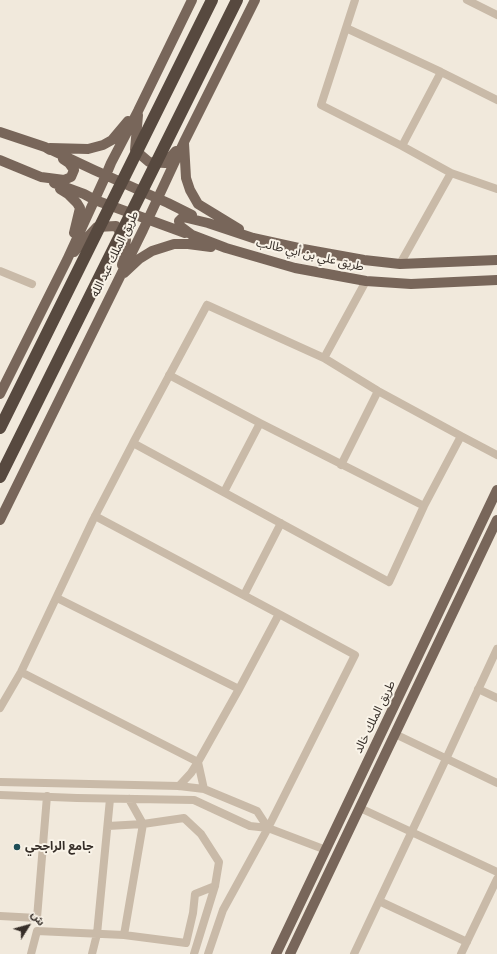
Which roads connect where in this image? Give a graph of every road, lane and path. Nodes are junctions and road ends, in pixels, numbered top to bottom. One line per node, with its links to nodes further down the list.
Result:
1 (192, 0): 11 (main road)
2 (212, 0): 41 (highway, bridge)
3 (237, 0): 46 (highway, طريق الملك عبد الله, bridge)
4 (255, 0): 13 (main road, طريق الملك عبد الله)
5 (355, 0): 8 (street)
6 (467, 0): 7 (street)
7 (497, 15)
8 (346, 28): 9 (street); 14 (street)
9 (441, 72): 10 (street); 14 (street)
10 (497, 100)
11 (138, 111): 13 (main road); 15 (main road); 18 (main road)
12 (0, 132): 15 (main road, طريق علي بن أبي طالب)
13 (184, 142): 21 (main road, طريق الملك عبد الله); 26 (main road)
14 (402, 146): 17 (street)
15 (45, 148): 18 (main road, طريق علي بن أبي طالب); 19 (main road, طريق علي بن أبي طالب)
16 (0, 160): 19 (main road, طريق علي بن أبي طالب)
17 (451, 172): 20 (street); 30 (street)
18 (106, 175): 21 (main road, طريق علي بن أبي طالب); 22 (main road)
19 (42, 177): 22 (main road, طريق علي بن أبي طالب); 28 (main road)
20 (497, 189)
21 (157, 198): 23 (main road, طريق الملك عبد الله); 24 (main road, طريق علي بن أبي طالب)
22 (95, 200): 23 (main road, طريق علي بن أبي طالب); 28 (main road)
23 (148, 219): 25 (main road, طريق علي بن أبي طالب); 32 (main road, طريق الملك عبد الله)
24 (208, 223): 25 (main road, طريق علي بن أبي طالب); 26 (main road, طريق علي بن أبي طالب)
25 (192, 235): 27 (main road, طريق علي بن أبي طالب)
26 (253, 238): 30 (main road, طريق علي بن أبي طالب)
27 (226, 248): 32 (main road); 34 (main road, طريق علي بن أبي طالب)
28 (67, 260): 32 (main road); 39 (main road)
29 (497, 260): 30 (main road, طريق علي بن أبي طالب)
30 (400, 264)
31 (0, 271): 35 (street)
32 (119, 277): 51 (main road, طريق الملك عبد الله)
33 (497, 280): 34 (main road, طريق علي بن أبي طالب)
34 (366, 281): 36 (street)
35 (32, 284)
36 (324, 358): 37 (street); 38 (street)
37 (169, 375): 40 (street); 43 (street)
38 (378, 391): 42 (street); 45 (street)
39 (0, 394)
40 (260, 423): 45 (street); 48 (street)
41 (0, 428)
42 (461, 436): 44 (street); 49 (street)
43 (133, 443): 48 (street); 50 (street)
44 (497, 455)
45 (341, 464): 49 (street)
46 (0, 477)
47 (497, 490): 79 (main road, طريق الملك خالد)
48 (224, 492): 53 (street)
49 (424, 506): 53 (street)
50 (95, 516): 54 (street); 55 (street)
51 (0, 520)
52 (497, 520): 63 (main road)
53 (281, 523): 54 (street)
54 (244, 595): 56 (street)
55 (57, 598): 58 (street); 59 (street)
56 (279, 614): 59 (street); 77 (street)
57 (497, 649): 60 (street)
58 (21, 672): 62 (street); 65 (street)
59 (239, 689): 65 (street)
60 (478, 689): 61 (street); 64 (street)
61 (497, 698)
62 (0, 708)
63 (395, 734): 64 (street); 74 (main road)
64 (446, 759): 67 (street); 78 (street)
65 (198, 762): 68 (street); 69 (street)
66 (0, 782): 68 (street)
67 (497, 783)
68 (179, 786): 69 (street)
69 (204, 789): 77 (street)
70 (0, 795): 71 (street)
71 (47, 796): 72 (street); 84 (street)
72 (110, 799): 73 (street); 76 (street)
73 (129, 799): 75 (street); 77 (street)
74 (360, 808): 78 (street); 93 (main road)
75 (143, 824): 76 (street); 82 (street); 86 (street)
76 (108, 826): 85 (street)
77 (268, 828): 79 (street); 91 (street)
78 (412, 832): 80 (street); 83 (street)
79 (326, 850): 92 (main road, طريق الملك خالد)
80 (497, 872)
81 (497, 879): 87 (street)
82 (215, 886): 86 (street); 90 (street)
83 (380, 901): 87 (street); 94 (street)
84 (0, 916)
85 (97, 934): 86 (street); 88 (street); 89 (street)
86 (124, 935)
87 (467, 942): 95 (street)
88 (31, 954)
89 (92, 954)
90 (194, 954)
91 (208, 954)
92 (276, 954)
93 (290, 954)
94 (354, 954)
95 (462, 954)

